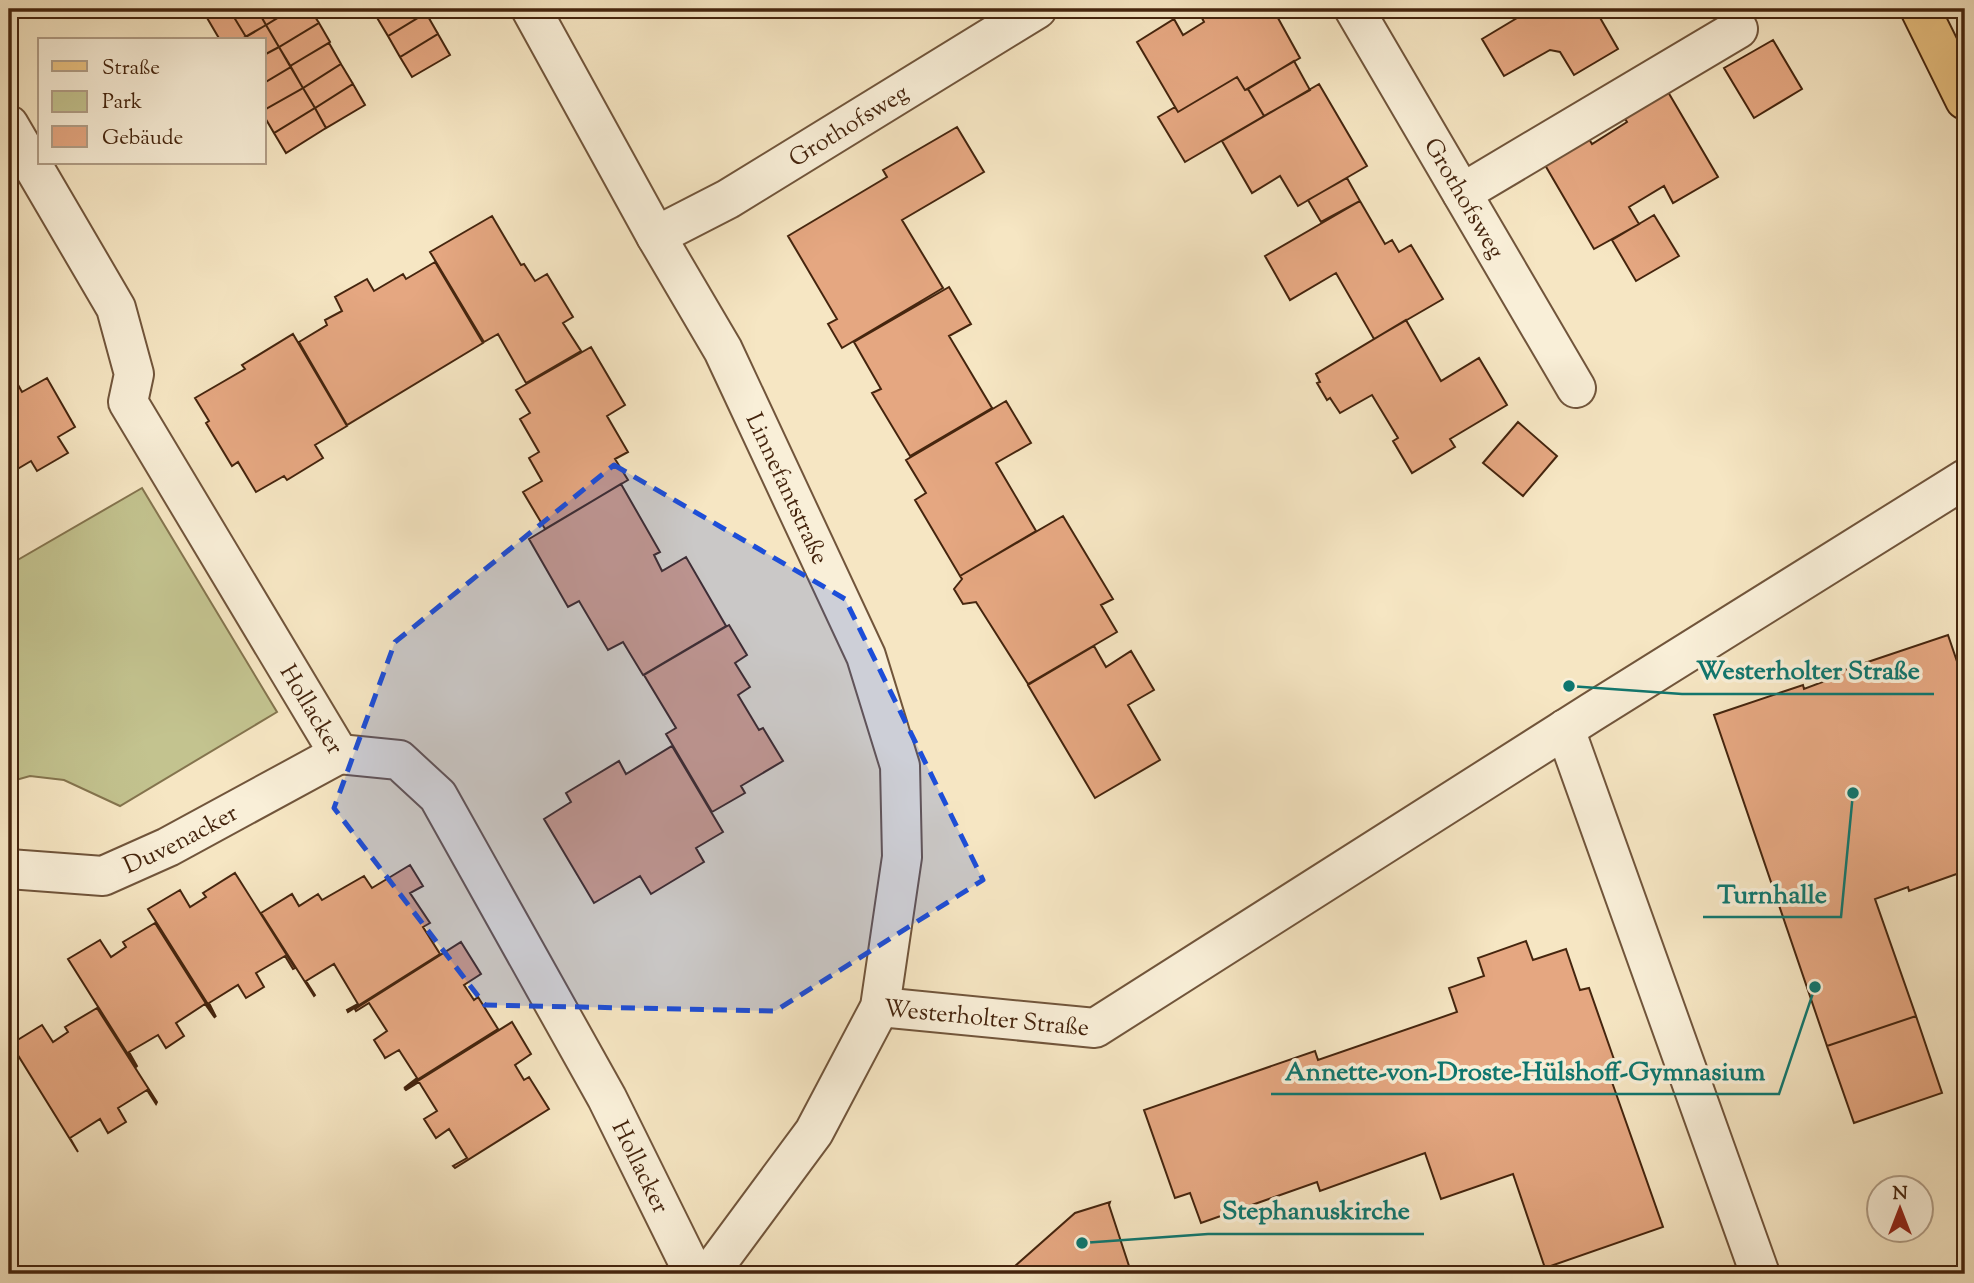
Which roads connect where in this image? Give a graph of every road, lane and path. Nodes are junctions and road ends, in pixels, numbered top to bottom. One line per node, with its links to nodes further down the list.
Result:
1 (531, 9): 9 (street, Linnefantstraße)
2 (1037, 9): 9 (street, Grothofsweg)
3 (1354, 9): 8 (street, Grothofsweg)
4 (1920, 9): 6 (main road)
5 (1738, 29): 8 (street)
6 (1965, 100)
7 (9, 125): 13 (street, Hollacker)
8 (1462, 192): 10 (street, Grothofsweg)
9 (656, 236): 15 (street, Linnefantstraße)
10 (1576, 388)
11 (1965, 479): 12 (street, Westerholter Straße)
12 (1565, 729): 15 (street, Westerholter Straße); 18 (street)
13 (339, 754): 14 (street, Duvenacker); 16 (street, Hollacker)
14 (9, 869)
15 (880, 1007): 17 (street, Westerholter Straße)
16 (694, 1274)
17 (709, 1274)
18 (1760, 1274)

